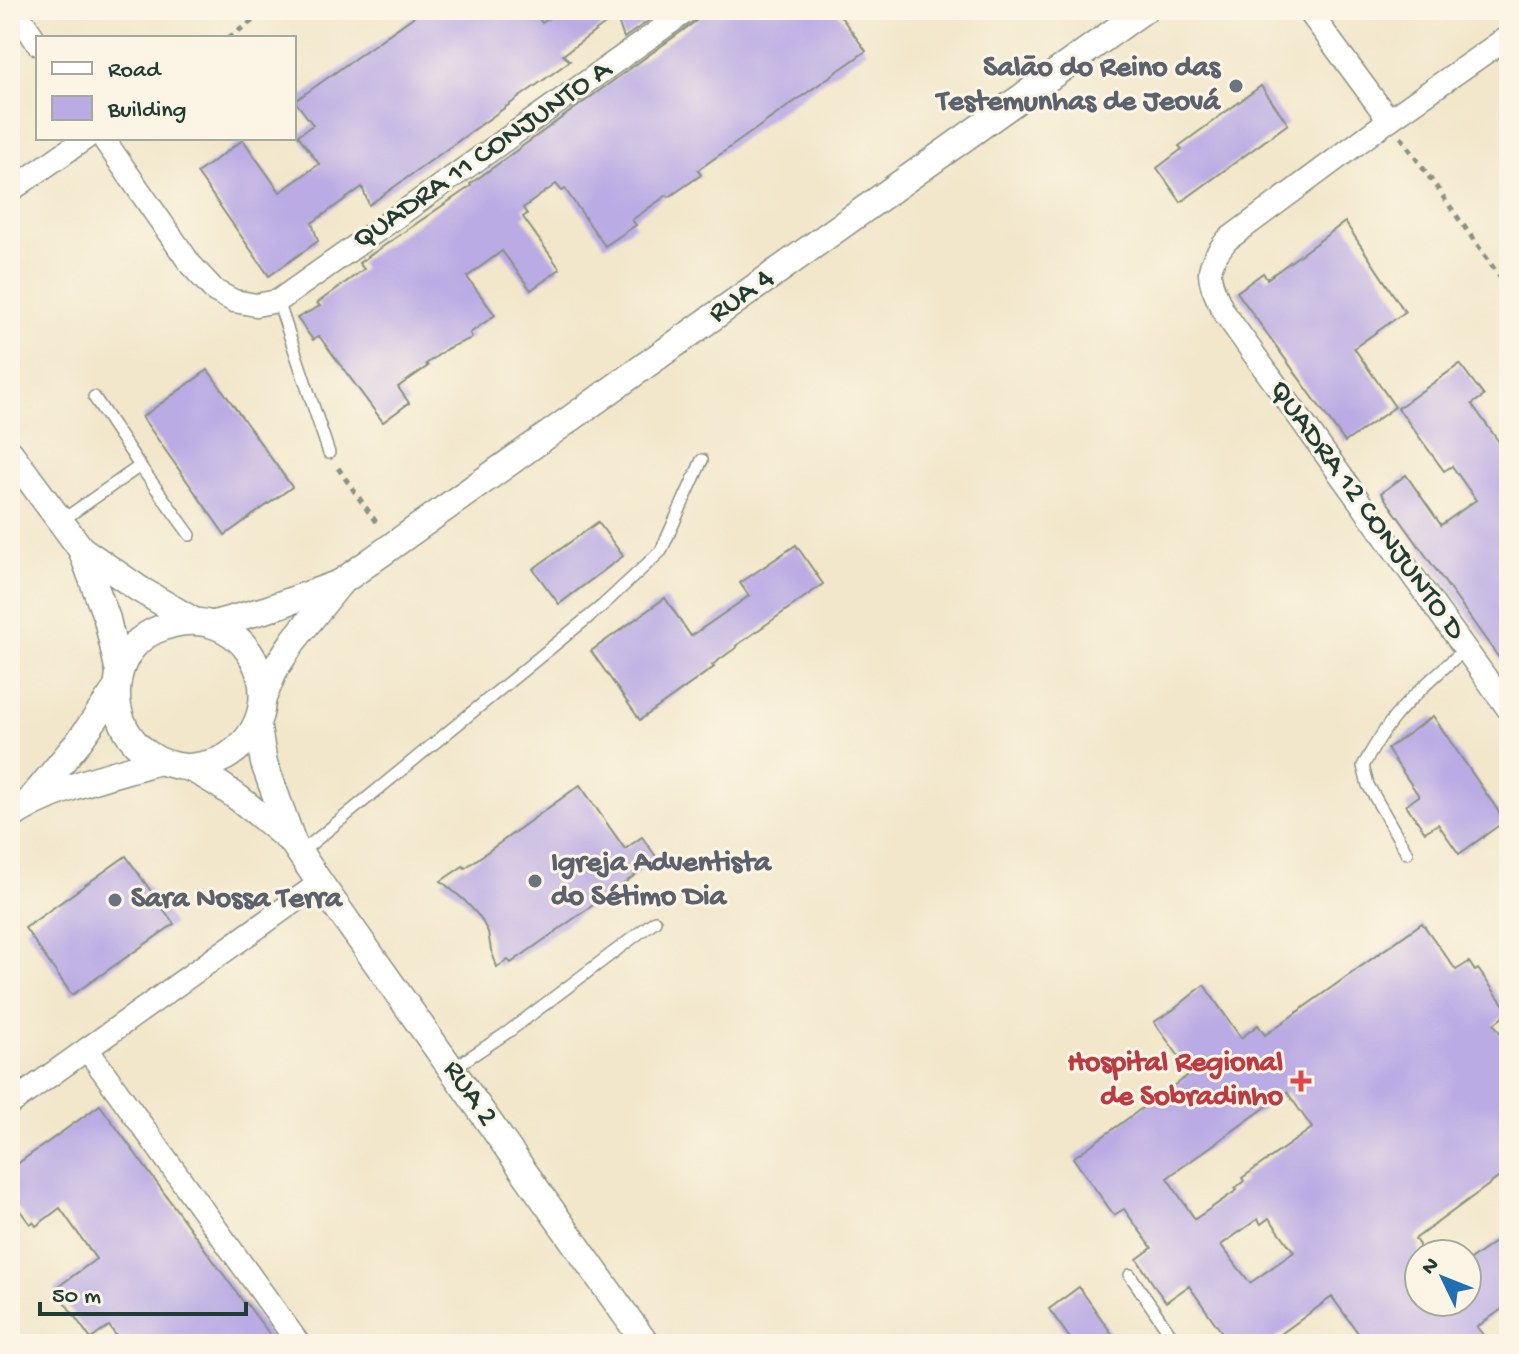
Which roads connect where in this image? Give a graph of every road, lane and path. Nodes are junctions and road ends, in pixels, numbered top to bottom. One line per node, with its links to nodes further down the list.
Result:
1 (15, 10): 8 (street)
2 (268, 10): 6 (path)
3 (688, 10): 14 (street, QUADRA 11 CONJUNTO A)
4 (1144, 10): 22 (street, RUA 4)
5 (1308, 10): 9 (street)
6 (231, 36)
7 (1509, 36): 9 (street, QUADRA 12 CONJUNTO D)
8 (36, 41)
9 (1389, 120): 13 (path); 26 (street, QUADRA 12 CONJUNTO D)
10 (83, 140): 12 (street)
11 (104, 140): 14 (street)
12 (10, 191)
13 (1509, 290)
14 (278, 301): 16 (lane)
15 (94, 397): 18 (lane)
16 (329, 453): 22 (path)
17 (702, 460): 33 (lane)
18 (140, 466): 20 (lane); 21 (lane)
19 (15, 471): 20 (street)
20 (60, 521): 23 (street)
21 (190, 535)
22 (392, 546): 24 (street, RUA 4)
23 (81, 549): 25 (street); 27 (street)
24 (340, 583): 25 (street); 29 (street)
25 (203, 622): 27 (street); 29 (street)
26 (1465, 649): 28 (street, QUADRA 12 CONJUNTO D); 34 (lane)
27 (118, 680): 30 (street); 32 (street)
28 (1509, 710)
29 (260, 711): 31 (street); 33 (street)
30 (159, 761): 31 (street); 32 (street)
31 (189, 767): 33 (street)
32 (18, 811)
33 (296, 848): 35 (street, RUA 2)
34 (1407, 853)
35 (320, 883): 37 (street); 38 (street, RUA 2)
36 (655, 921): 38 (lane)
37 (87, 1049): 39 (street); 41 (street)
38 (452, 1070): 42 (street, RUA 2)
39 (10, 1104)
40 (1130, 1275): 43 (lane)
41 (299, 1344)
42 (646, 1344)
43 (1177, 1344)

